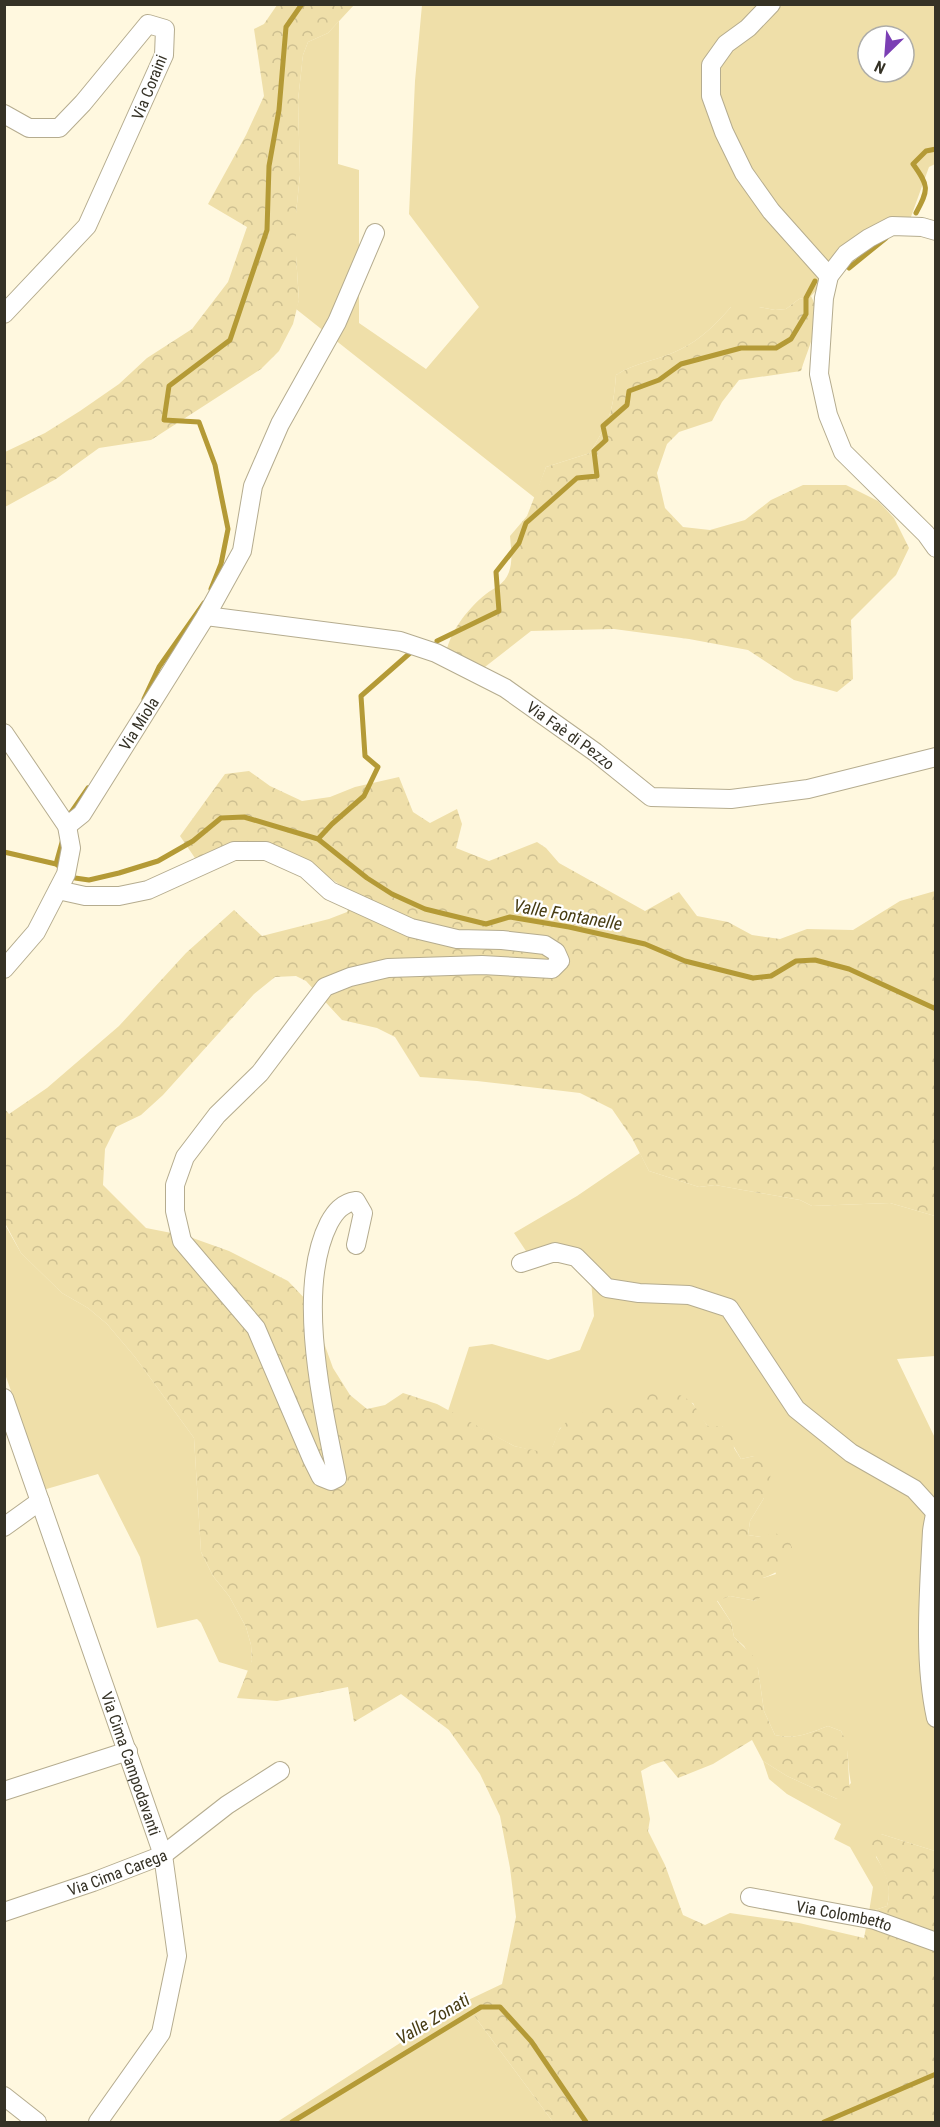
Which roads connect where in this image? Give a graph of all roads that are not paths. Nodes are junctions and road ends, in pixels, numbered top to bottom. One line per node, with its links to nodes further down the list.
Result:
1 (771, 4): 5 (street)
2 (4, 114): 6 (street, Via Coraini)
3 (936, 231): 5 (street)
4 (375, 233): 8 (street, Via Miola)
5 (829, 276): 7 (street)
6 (4, 314)
7 (936, 548)
8 (206, 616): 10 (street, Via Faè di Pezzo); 11 (street, Via Miola)
9 (4, 734): 11 (street)
10 (936, 758)
11 (67, 826): 12 (street)
12 (58, 890): 13 (street); 14 (street)
13 (4, 969)
14 (357, 1245)
15 (521, 1263): 18 (street)
16 (4, 1398): 17 (street, Via Cima Campodavanti)
17 (40, 1501): 19 (street); 21 (street, Via Cima Campodavanti)
18 (935, 1510): 20 (street)
19 (4, 1527)
20 (936, 1718)
21 (128, 1751): 23 (street); 24 (street, Via Cima Campodavanti)
22 (280, 1771): 24 (street, Via Cima Carega)
23 (4, 1791)
24 (163, 1855): 26 (street, Via Cima Carega); 30 (street, Via Cima Campodavanti)
25 (750, 1897): 27 (street, Via Colombetto)
26 (4, 1912)
27 (936, 1942)
28 (4, 2096): 29 (street)
29 (37, 2122)
30 (98, 2122)

